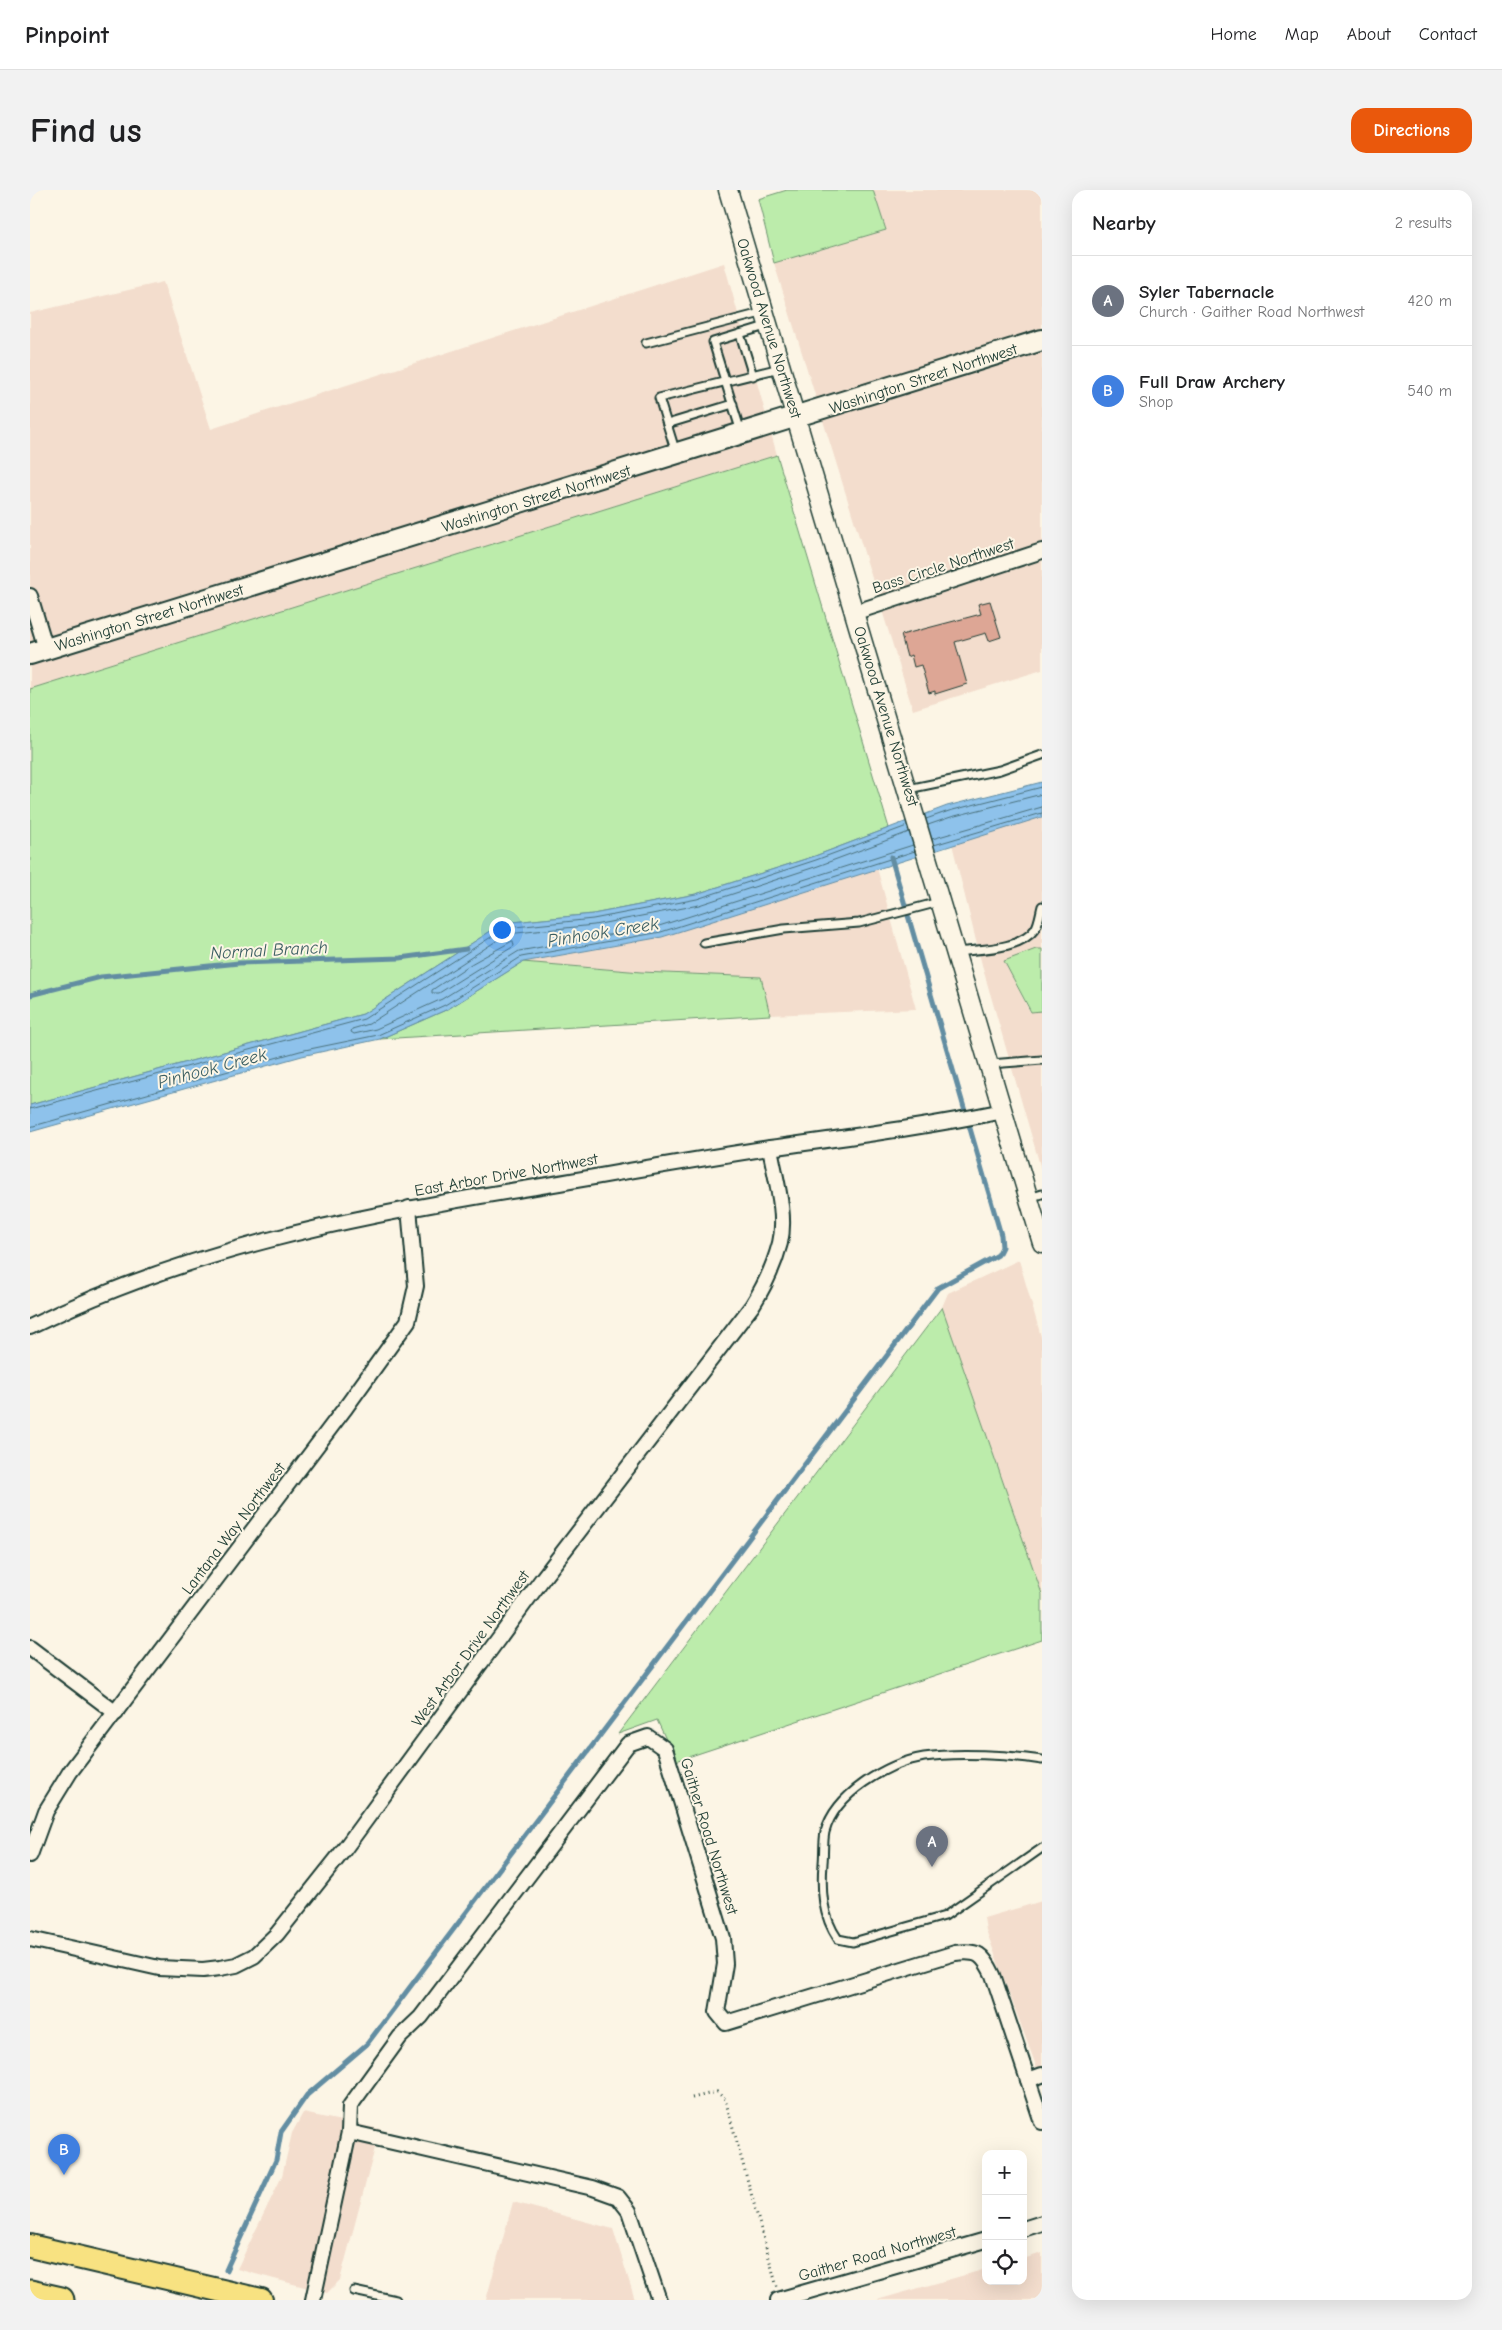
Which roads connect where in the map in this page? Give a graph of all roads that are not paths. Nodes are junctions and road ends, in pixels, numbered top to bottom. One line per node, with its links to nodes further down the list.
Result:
1 (732, 191): 2 (street, Oakwood Avenue Northwest)
2 (767, 318): 3 (lane); 5 (lane); 6 (street, Oakwood Avenue Northwest)
3 (740, 334): 7 (lane); 8 (lane)
4 (1042, 340): 10 (main road, Washington Street Northwest)
5 (646, 343)
6 (782, 368): 7 (lane); 10 (street, Oakwood Avenue Northwest)
7 (752, 376): 8 (lane)
8 (726, 383): 9 (lane); 11 (lane)
9 (733, 404): 11 (lane); 12 (lane)
10 (797, 418): 12 (main road, Washington Street Northwest); 16 (street, Oakwood Avenue Northwest)
11 (667, 424): 13 (lane)
12 (742, 435): 13 (main road, Washington Street Northwest)
13 (676, 455): 17 (main road, Washington Street Northwest)
14 (1042, 552): 16 (street, Bass Circle Northwest)
15 (30, 596): 17 (street)
16 (856, 612): 19 (street, Oakwood Avenue Northwest)
17 (38, 651)
18 (1042, 755): 19 (lane)
19 (908, 789): 20 (street, Oakwood Avenue Northwest)
20 (942, 901): 22 (lane); 23 (street, Oakwood Avenue Northwest)
21 (1042, 906): 23 (lane)
22 (704, 944)
23 (957, 952): 25 (street, Oakwood Avenue Northwest)
24 (1042, 1060): 25 (lane)
25 (989, 1064): 26 (street, Oakwood Avenue Northwest)
26 (1003, 1111): 27 (street, East Arbor Drive Northwest); 28 (street, Oakwood Avenue Northwest)
27 (770, 1148): 29 (street, East Arbor Drive Northwest); 37 (street, West Arbor Drive Northwest)
28 (1035, 1196): 30 (street, Oakwood Avenue Northwest)
29 (409, 1208): 31 (street, East Arbor Drive Northwest); 33 (street, Lantana Way Northwest)
30 (1042, 1243)
31 (30, 1327)
32 (30, 1648): 33 (street)
33 (116, 1713): 36 (street, Lantana Way Northwest)
34 (1042, 1760): 35 (lane)
35 (1042, 1848)
36 (30, 1855)
37 (30, 1938)
38 (1042, 2075): 39 (street)
39 (1028, 2080): 40 (street, Gaither Road Northwest); 41 (street, Gaither Road Northwest)
40 (1042, 2122)
41 (349, 2132): 50 (street, Gaither Road Northwest); 52 (street)
42 (1042, 2223): 43 (street)
43 (1027, 2228)
44 (982, 2241): 53 (street, Gaither Road Northwest)
45 (30, 2246): 49 (highway)
46 (354, 2291): 51 (lane)
47 (30, 2293): 48 (highway)
48 (61, 2300)
49 (261, 2300)
50 (313, 2300)
51 (396, 2300)
52 (659, 2300)
53 (779, 2300)

